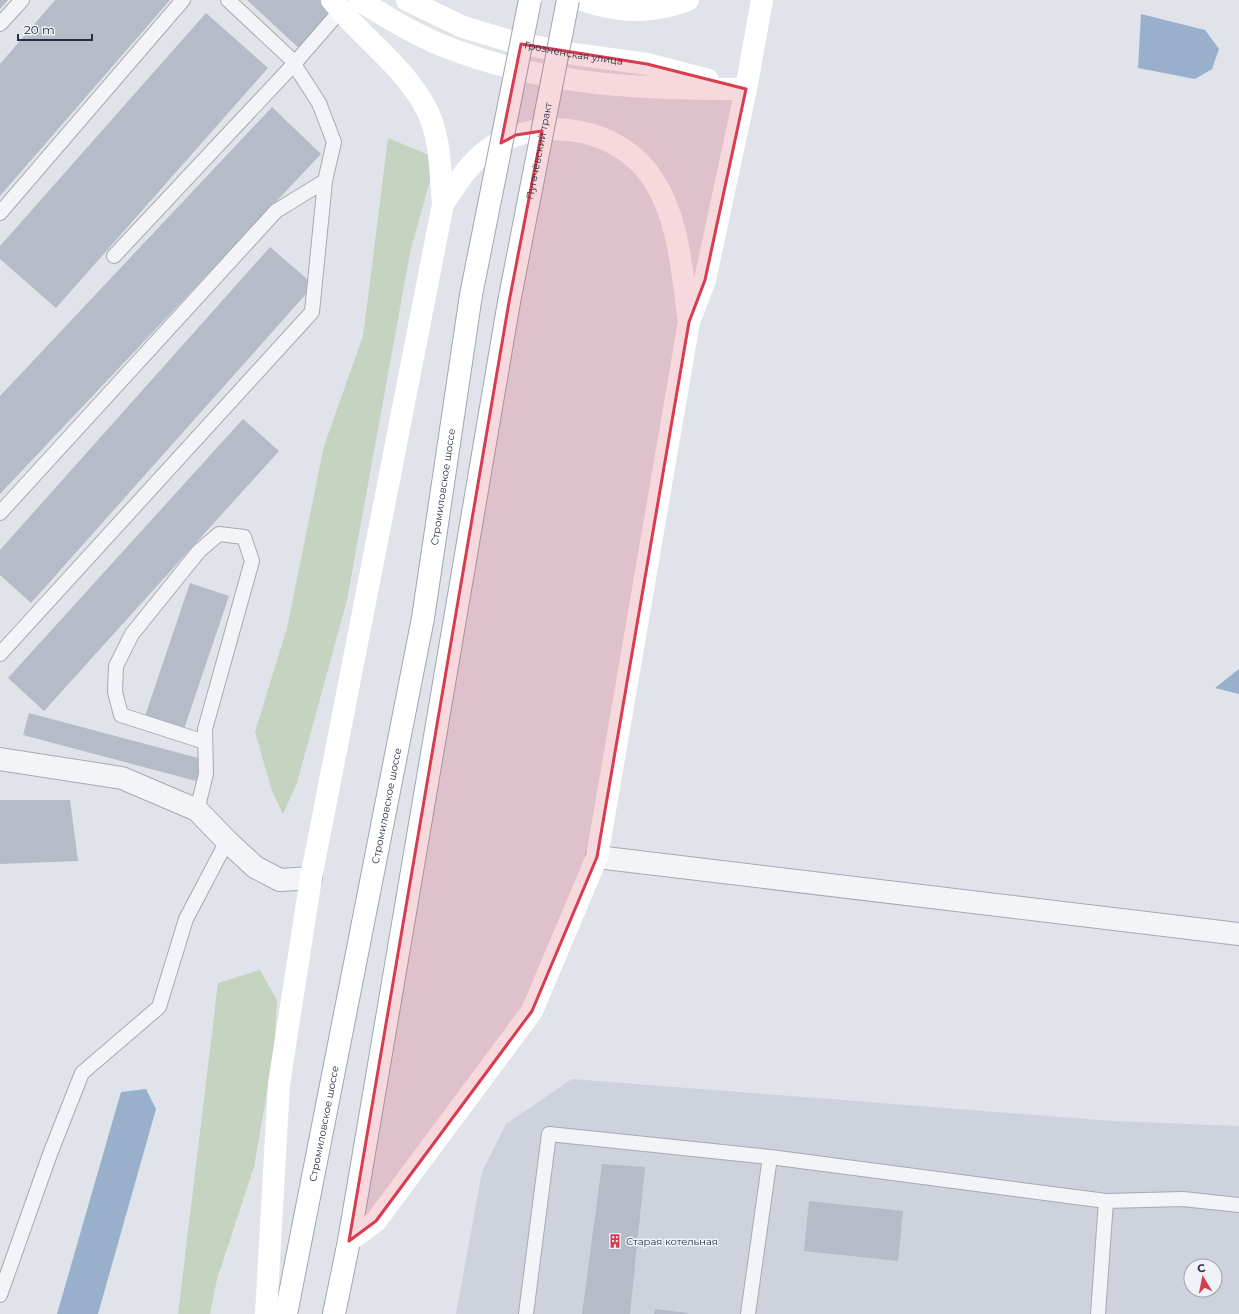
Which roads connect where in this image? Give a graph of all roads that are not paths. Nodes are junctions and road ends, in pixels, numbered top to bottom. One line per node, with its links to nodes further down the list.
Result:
1 (22, 0): 12 (lane)
2 (183, 0): 17 (lane)
3 (228, 0): 13 (lane)
4 (359, 0): 14 (main road)
5 (407, 0): 14 (main road, Грозненская улица)
6 (530, 0): 35 (main road, Стромиловское шоссе, bridge)
7 (568, 0): 32 (main road, Пугачёвский тракт, bridge)
8 (582, 0): 9 (main road)
9 (688, 0)
10 (762, 0): 14 (main road)
11 (336, 5): 13 (lane); 16 (main road)
12 (0, 24)
13 (294, 64): 15 (lane); 18 (lane)
14 (746, 89): 19 (main road)
15 (325, 181): 20 (lane); 21 (lane)
16 (443, 204): 19 (main road); 27 (main road)
17 (0, 213)
18 (114, 256)
19 (689, 322): 26 (main road)
20 (0, 513)
21 (0, 654)
22 (205, 742): 22 (lane); 24 (lane)
23 (0, 759): 24 (street)
24 (197, 810): 25 (street)
25 (227, 841): 27 (street); 33 (lane)
26 (597, 857): 28 (street); 32 (main road)
27 (310, 878): 34 (main road)
28 (1239, 934)
29 (770, 1157): 30 (lane); 37 (lane); 38 (lane)
30 (1106, 1201): 31 (lane); 39 (lane)
31 (1239, 1205)
32 (349, 1241): 36 (main road)
33 (0, 1295)
34 (266, 1314)
35 (286, 1314)
36 (334, 1314)
37 (526, 1314)
38 (748, 1314)
39 (1098, 1314)

